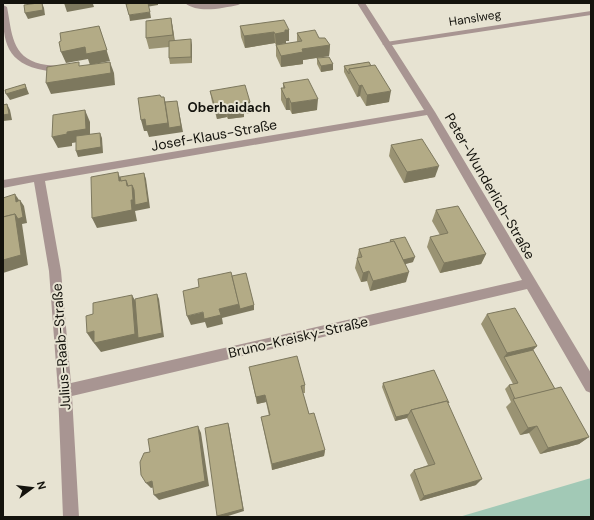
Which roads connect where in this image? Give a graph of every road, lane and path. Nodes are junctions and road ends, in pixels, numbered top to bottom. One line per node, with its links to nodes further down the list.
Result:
1 (189, 3): 2 (street)
2 (238, 3)
3 (361, 3): 6 (street, Peter-Wunderlich-Straße)
4 (3, 7): 7 (street)
5 (591, 13): 6 (street, Hanslweg)
6 (386, 44): 8 (street, Peter-Wunderlich-Straße)
7 (74, 69)
8 (430, 112): 9 (street, Josef-Klaus-Straße); 11 (street, Peter-Wunderlich-Straße)
9 (39, 178): 10 (street, Josef-Klaus-Straße); 13 (street, Julius-Raab-Straße)
10 (3, 184)
11 (530, 283): 12 (street, Peter-Wunderlich-Straße); 13 (street, Bruno-Kreisky-Straße)
12 (591, 386)
13 (65, 392): 14 (street, Julius-Raab-Straße)
14 (71, 517)

